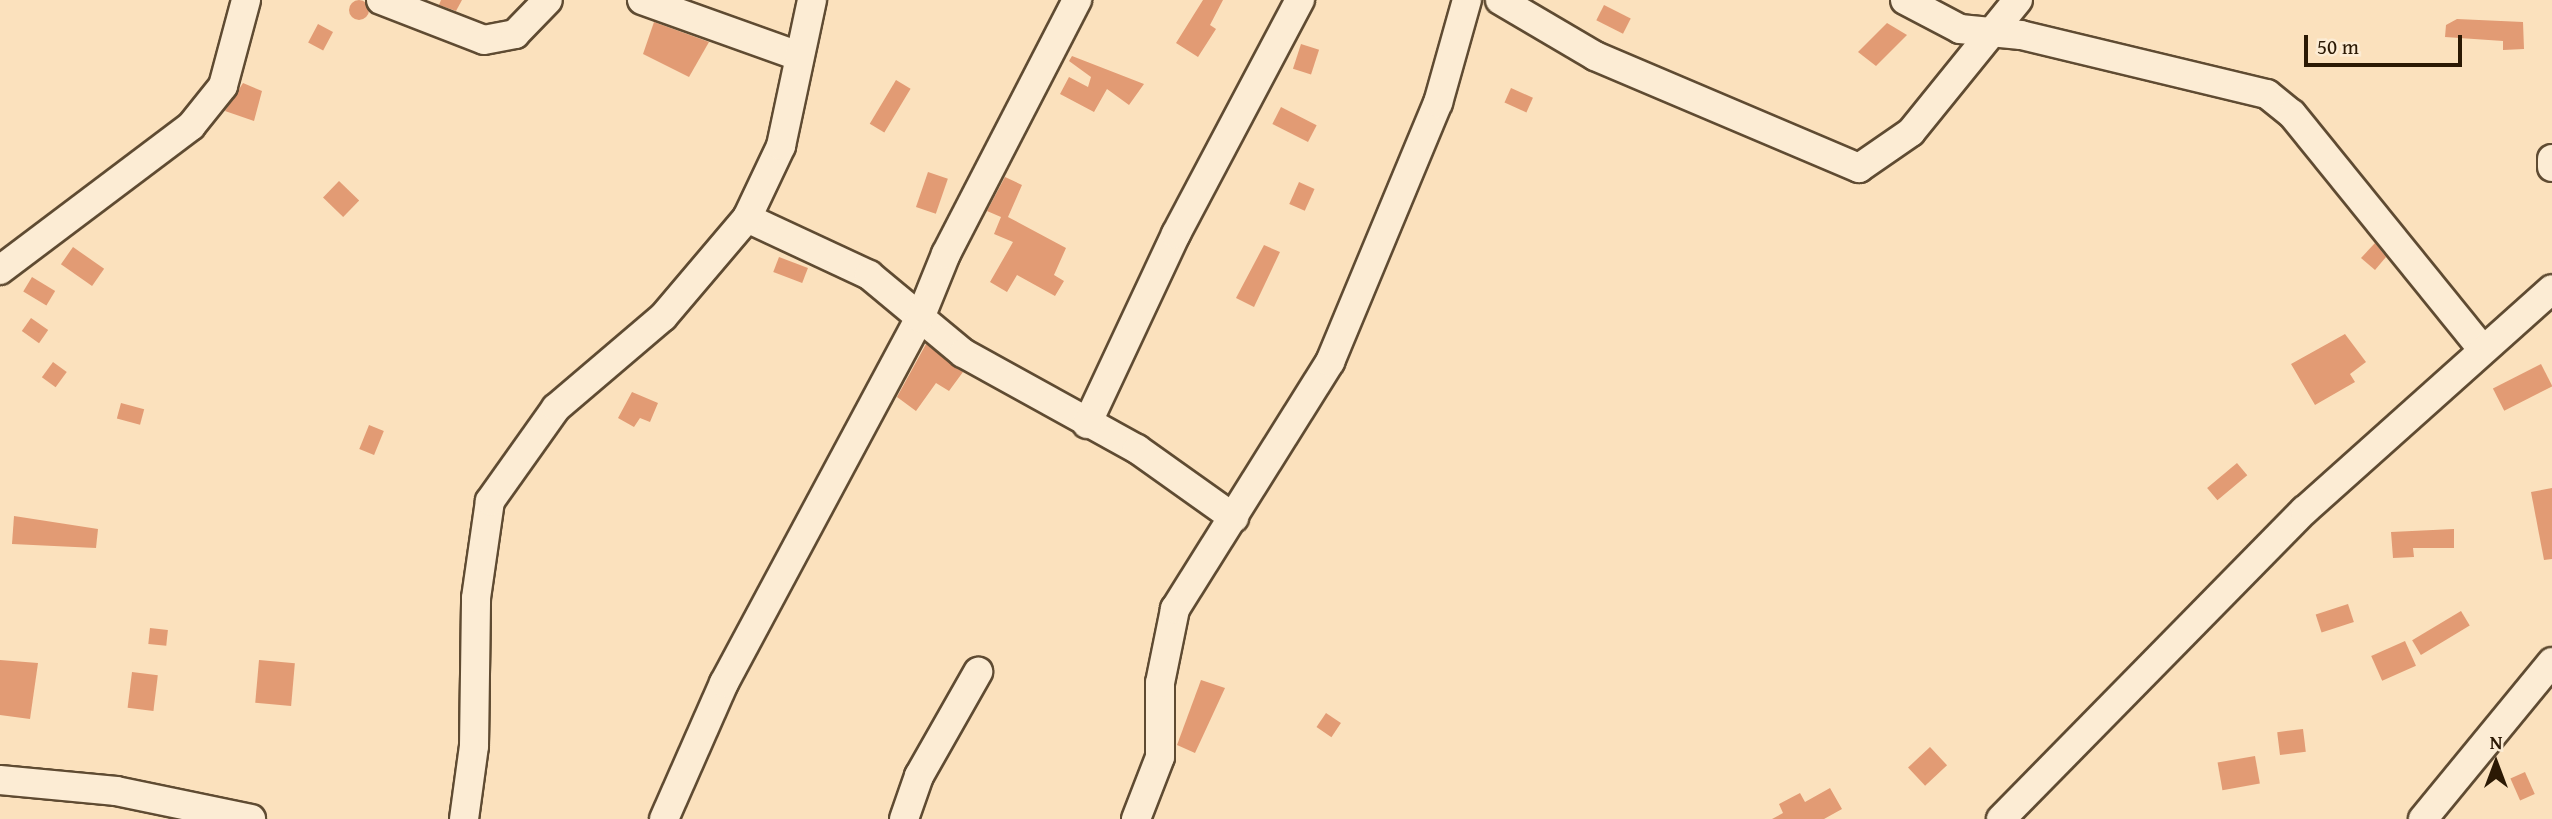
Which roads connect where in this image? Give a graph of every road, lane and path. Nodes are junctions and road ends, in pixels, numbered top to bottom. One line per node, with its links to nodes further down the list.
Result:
1 (246, 0): 17 (street)
2 (381, 0): 3 (street)
3 (548, 0)
4 (642, 0): 13 (street)
5 (812, 0): 13 (street)
6 (1077, 0): 19 (street)
7 (1300, 0): 21 (street)
8 (1467, 0): 22 (street)
9 (1500, 0): 12 (street)
10 (1905, 0): 12 (street)
11 (2018, 0): 12 (street)
12 (1996, 32): 20 (street)
13 (796, 55): 16 (street)
14 (2552, 159): 15 (street)
15 (2552, 167)
16 (747, 218): 19 (street); 29 (street)
17 (0, 270)
18 (2552, 289): 20 (street)
19 (920, 318): 21 (street); 30 (street)
20 (2482, 348): 27 (street)
21 (1087, 424): 22 (street)
22 (1234, 518): 32 (street)
23 (2552, 662): 33 (street)
24 (978, 672): 31 (street)
25 (0, 780): 26 (street)
26 (160, 810): 28 (street)
27 (2004, 818)
28 (251, 819)
29 (464, 819)
30 (664, 819)
31 (904, 819)
32 (1136, 819)
33 (2423, 819)

